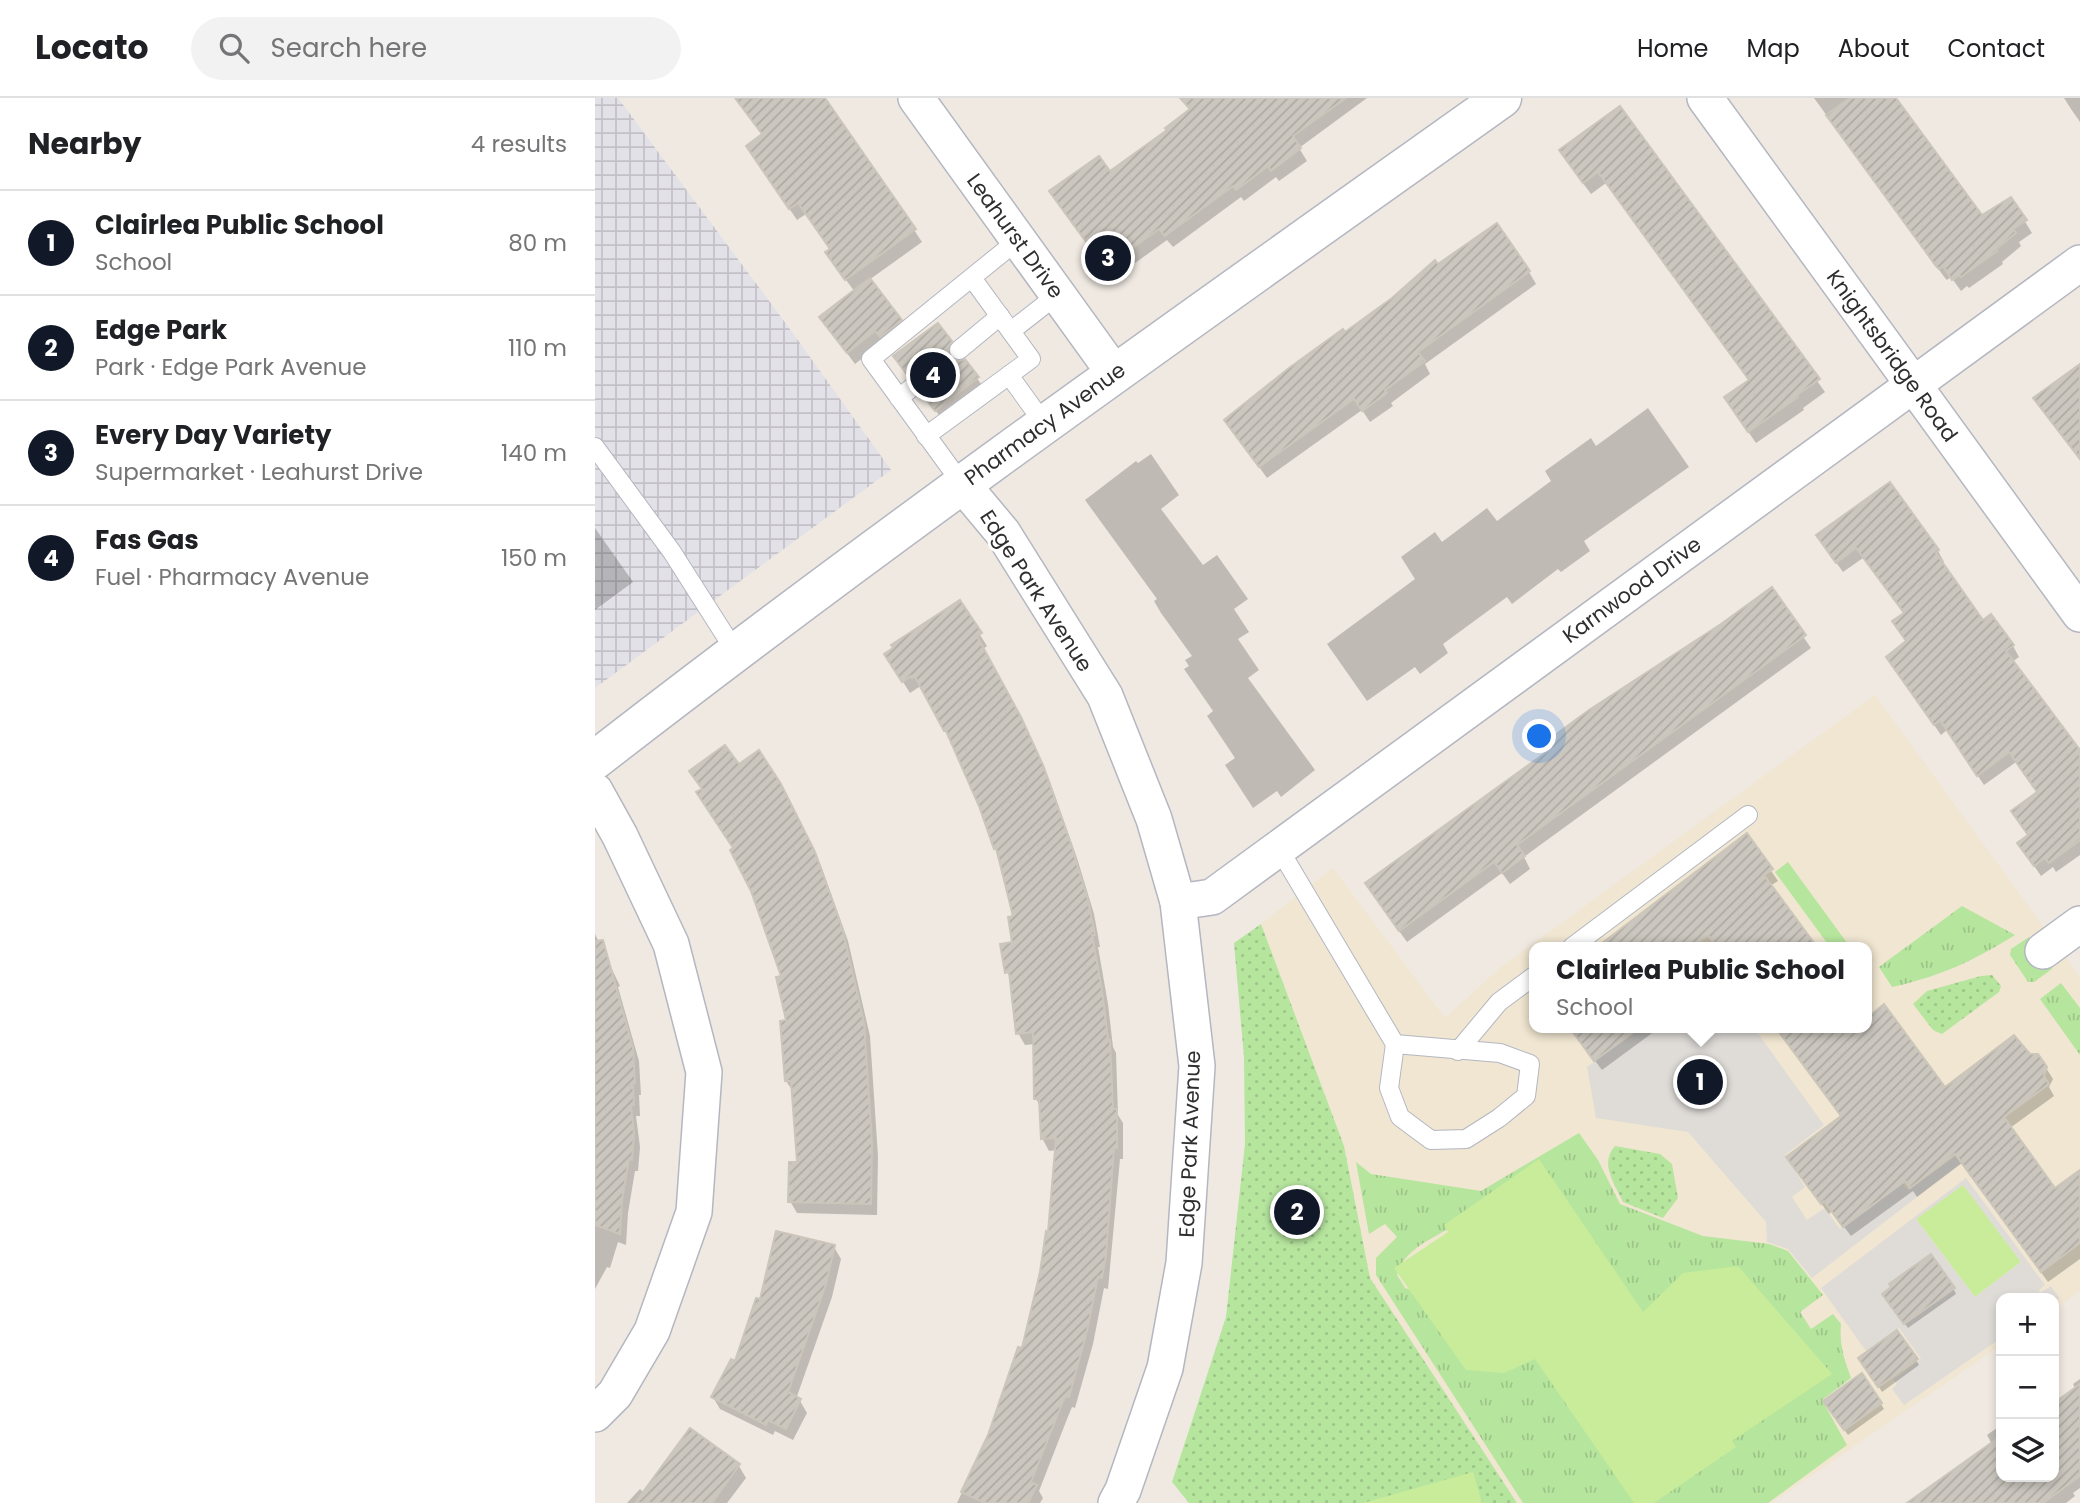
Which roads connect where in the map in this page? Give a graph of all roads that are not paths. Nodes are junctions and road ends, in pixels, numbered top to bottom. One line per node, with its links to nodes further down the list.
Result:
1 (916, 98): 4 (street, Leahurst Drive)
2 (1502, 98): 10 (street, Pharmacy Avenue)
3 (1705, 98): 13 (street, Knightsbridge Road)
4 (1018, 240): 6 (lane); 7 (street, Leahurst Drive)
5 (2080, 263): 13 (street, Karnwood Drive)
6 (972, 278): 8 (lane); 14 (lane)
7 (1057, 295): 8 (lane); 10 (street, Leahurst Drive)
8 (1005, 323): 9 (lane); 11 (lane)
9 (959, 350)
10 (1115, 374): 15 (street, Pharmacy Avenue)
11 (1009, 375): 15 (lane); 16 (lane)
12 (915, 385): 14 (lane)
13 (1913, 386): 19 (street, Knightsbridge Road); 24 (street, Karnwood Drive)
14 (899, 398): 16 (lane)
15 (1045, 425): 18 (street, Pharmacy Avenue)
16 (926, 436): 18 (lane)
17 (595, 447): 20 (lane)
18 (962, 484): 20 (street, Pharmacy Avenue); 25 (street, Edge Park Avenue)
19 (2080, 614)
20 (735, 651): 21 (street, Pharmacy Avenue)
21 (595, 760)
22 (595, 791): 32 (street)
23 (1748, 815): 27 (lane)
24 (1278, 847): 25 (street, Karnwood Drive); 30 (lane)
25 (1178, 902): 33 (street, Edge Park Avenue)
26 (2080, 924): 28 (street)
27 (1579, 942)
28 (2043, 951)
29 (1529, 980): 31 (lane)
30 (1395, 1044): 31 (lane); 31 (lane)
31 (1458, 1051)
32 (595, 1414)
33 (1128, 1499)

